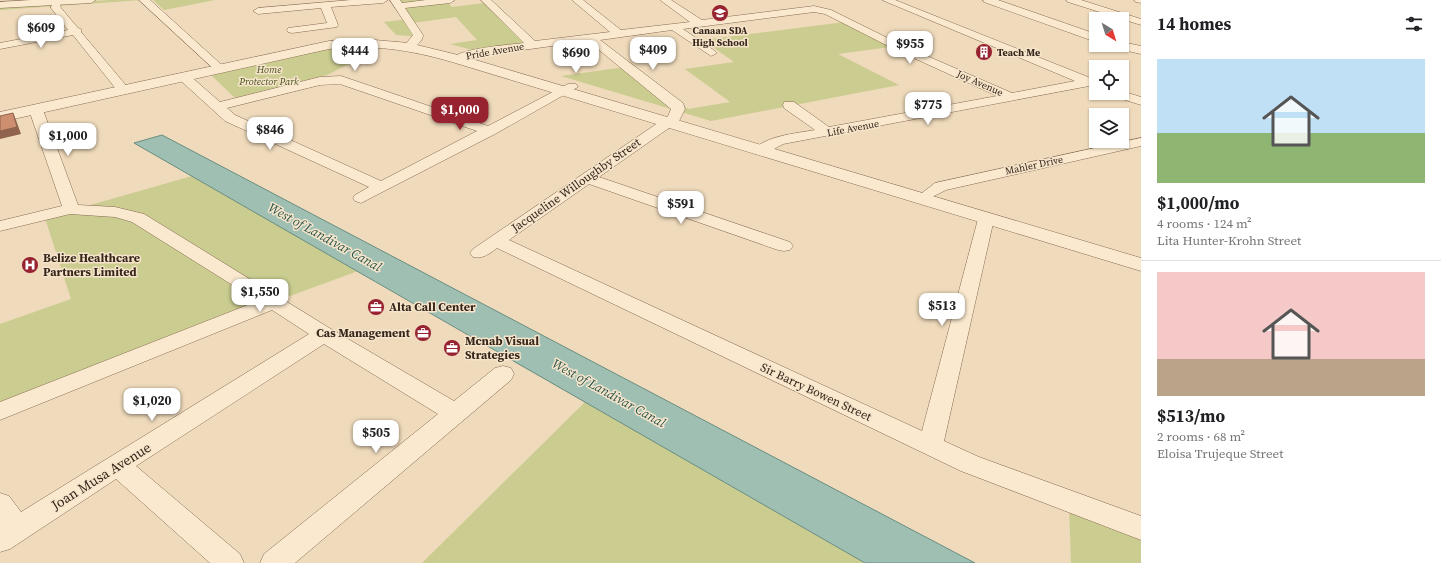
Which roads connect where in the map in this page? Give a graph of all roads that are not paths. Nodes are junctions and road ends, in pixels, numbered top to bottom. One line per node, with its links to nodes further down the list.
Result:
1 (91, 0): 12 (street)
2 (144, 0): 36 (street)
3 (383, 0): 15 (street)
4 (450, 0): 14 (street)
5 (486, 0): 30 (street)
6 (577, 0): 25 (street)
7 (665, 0): 20 (street)
8 (887, 0): 38 (street)
9 (988, 0): 26 (street)
10 (1003, 0): 23 (street)
11 (1071, 0): 19 (street)
12 (74, 1): 13 (street)
13 (56, 2): 16 (street); 24 (street)
14 (397, 3): 28 (street)
15 (325, 5): 18 (street); 22 (street)
16 (0, 6)
17 (819, 10): 20 (street, Pride Avenue); 42 (street, Joy Avenue)
18 (258, 11)
19 (1141, 22)
20 (700, 23): 21 (street, Pride Avenue)
21 (674, 26): 25 (street, Pride Avenue); 34 (street)
22 (292, 30)
23 (1089, 30)
24 (77, 31): 31 (street); 40 (street)
25 (619, 34): 27 (street, Pride Avenue)
26 (1089, 36)
27 (590, 37): 30 (street, Pride Avenue); 50 (street)
28 (411, 44): 35 (street); 36 (street)
29 (1129, 44): 33 (street)
30 (532, 45): 35 (street, Pride Avenue)
31 (0, 46)
32 (1129, 48): 33 (street)
33 (1140, 50)
34 (711, 53)
35 (461, 57): 41 (street)
36 (218, 67): 37 (street); 40 (street)
37 (184, 77): 46 (street); 47 (street)
38 (1089, 82)
39 (1089, 84): 42 (street, Life Avenue)
40 (120, 86): 48 (street)
41 (568, 89): 50 (street); 51 (street)
42 (1011, 97): 52 (street, Life Avenue)
43 (1129, 97): 44 (street)
44 (1141, 101)
45 (789, 105): 52 (street)
46 (216, 107): 51 (street); 56 (street)
47 (36, 110): 49 (street); 59 (street)
48 (0, 112)
49 (0, 117)
50 (670, 120): 54 (street); 55 (street, Jacqueline Willoughby Street)
51 (490, 131): 56 (street)
52 (828, 133): 54 (street, Life Avenue)
53 (1141, 142): 57 (street, Mahler Drive)
54 (764, 148): 57 (street); 60 (street)
55 (587, 178): 62 (street); 63 (street, Jacqueline Willoughby Street)
56 (381, 187): 58 (street)
57 (930, 193): 64 (street)
58 (361, 198)
59 (70, 209): 61 (street); 66 (street)
60 (986, 219): 65 (street); 71 (street)
61 (0, 226)
62 (784, 246)
63 (488, 247): 71 (street, Sir Barry Bowen Street)
64 (1141, 255)
65 (1141, 265)
66 (272, 302): 67 (street); 69 (street)
67 (324, 334): 70 (street); 72 (street, Joan Musa Avenue)
68 (502, 374): 70 (street)
69 (0, 411)
70 (455, 413): 77 (street)
71 (930, 446): 74 (street, Sir Barry Bowen Street)
72 (118, 466): 75 (street, Joan Musa Avenue); 76 (street)
73 (0, 504): 75 (street)
74 (1141, 528)
75 (9, 534)
76 (230, 563)
77 (274, 563)

